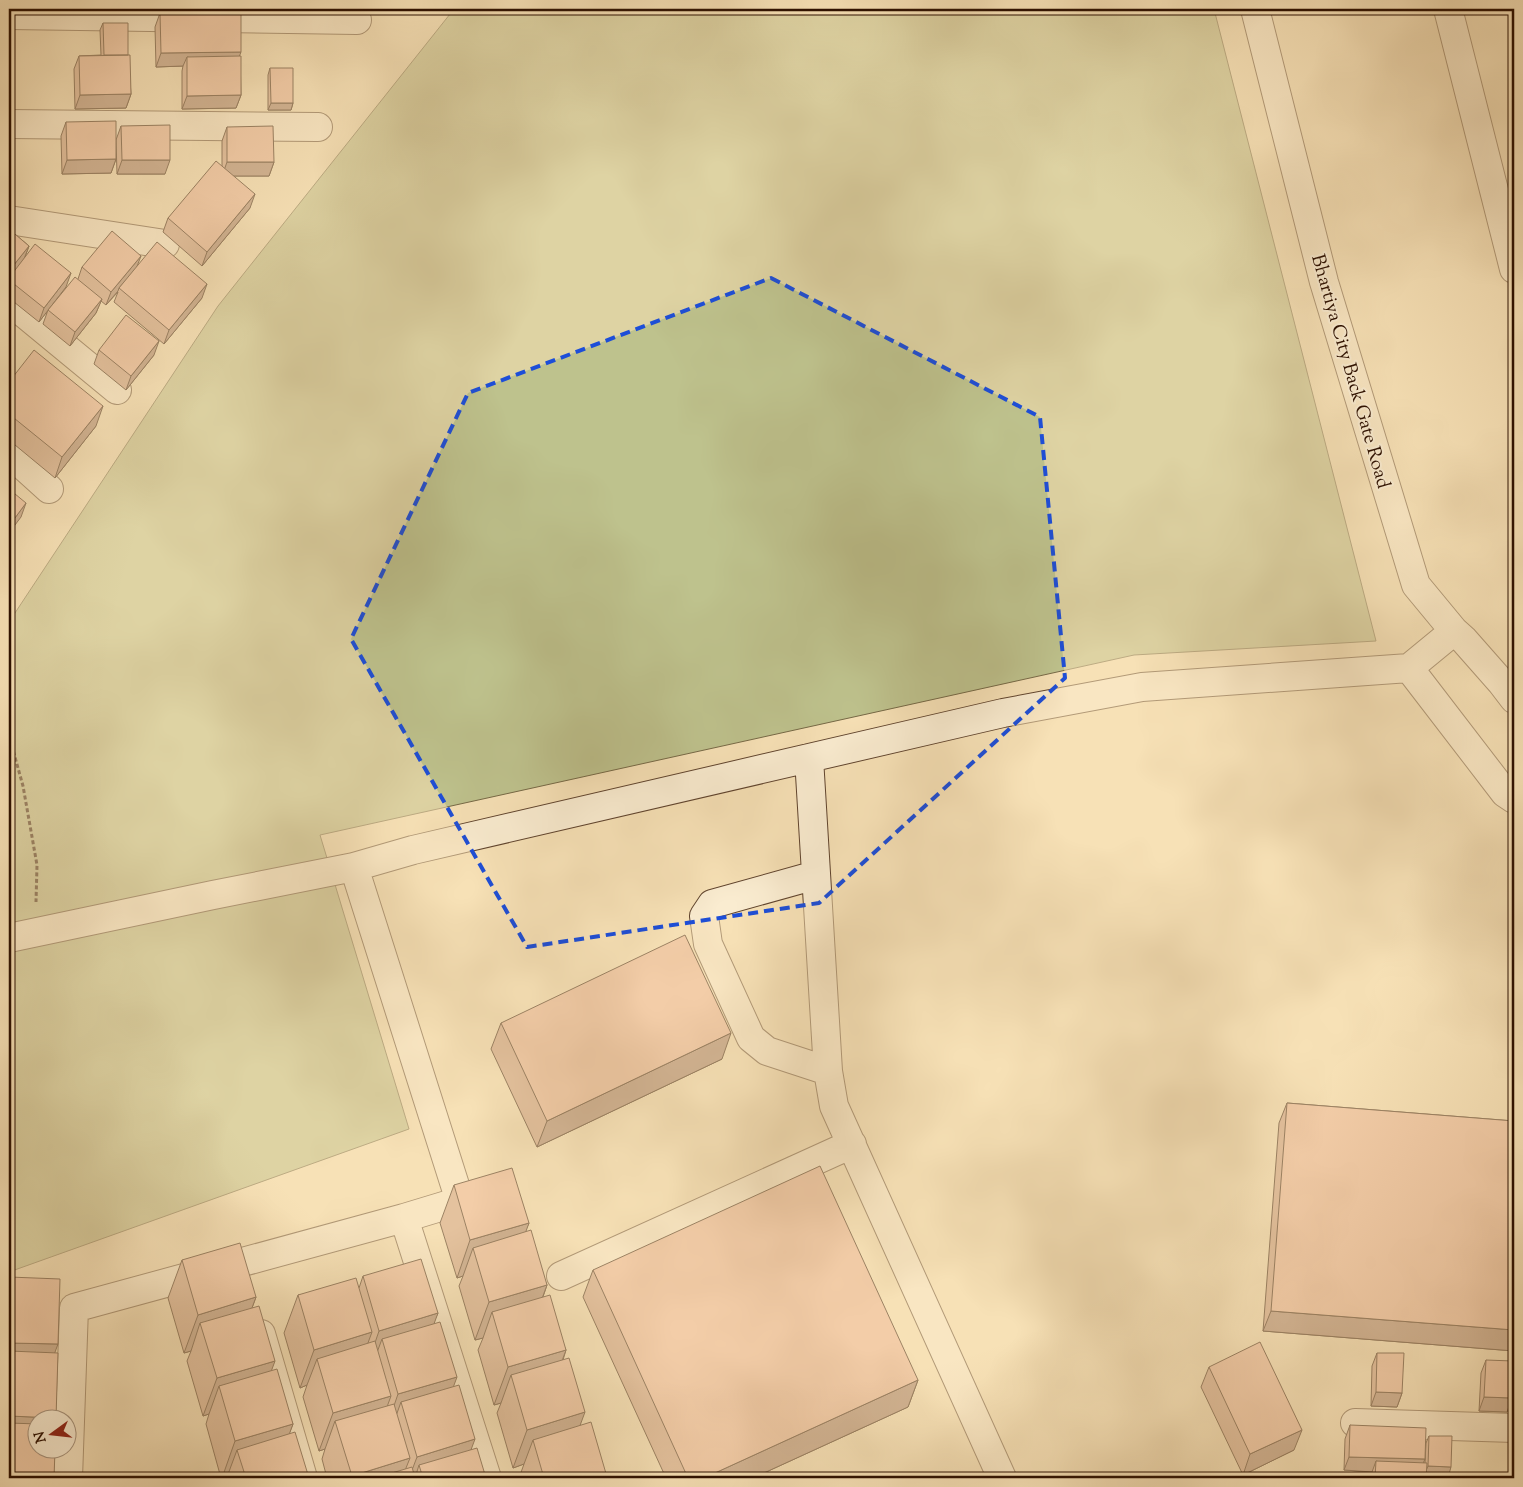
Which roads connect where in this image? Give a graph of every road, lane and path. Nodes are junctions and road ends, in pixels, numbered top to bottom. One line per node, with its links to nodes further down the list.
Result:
1 (1255, 9): 14 (street, Bhartiya City Back Gate Road)
2 (1448, 9): 9 (street)
3 (9, 14): 4 (street)
4 (358, 20)
5 (9, 124): 6 (street)
6 (318, 127)
7 (9, 220): 8 (street)
8 (165, 244)
9 (1514, 269)
10 (9, 301): 11 (street)
11 (117, 390)
12 (9, 454): 13 (street)
13 (49, 489)
14 (1454, 631): 15 (street); 16 (street, Bhartiya City Back Gate Road)
15 (1409, 668): 18 (street); 19 (street)
16 (1510, 685)
17 (9, 747): 22 (path)
18 (809, 758): 20 (street); 21 (street)
19 (1514, 799)
20 (354, 867): 22 (street); 26 (street)
21 (816, 875): 24 (street); 24 (street)
22 (36, 933): 23 (street)
23 (9, 938)
24 (828, 1071): 25 (street)
25 (852, 1144): 27 (street); 34 (street)
26 (404, 1218): 31 (street); 33 (street)
27 (561, 1276)
28 (254, 1310): 32 (street)
29 (1356, 1423): 30 (street)
30 (1514, 1428)
31 (68, 1478)
32 (303, 1478)
33 (487, 1478)
34 (1002, 1478)

